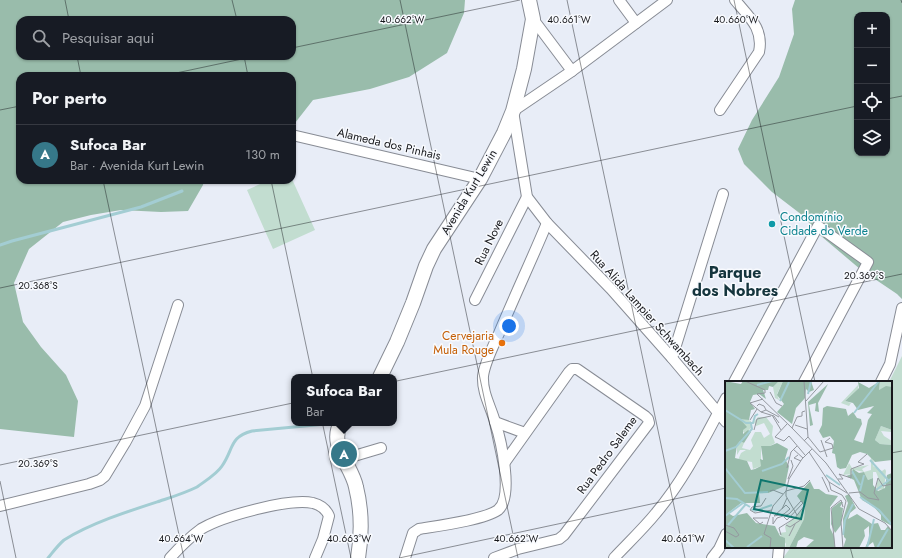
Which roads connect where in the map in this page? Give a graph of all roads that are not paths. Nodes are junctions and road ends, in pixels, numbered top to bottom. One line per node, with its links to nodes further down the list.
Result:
1 (529, 0): 5 (main road, Avenida Kurt Lewin)
2 (619, 0): 6 (street)
3 (668, 0): 6 (street)
4 (734, 0): 8 (street)
5 (533, 19): 7 (street); 9 (main road, Avenida Kurt Lewin)
6 (636, 24): 7 (street)
7 (572, 71): 9 (street)
8 (720, 110)
9 (513, 111): 11 (main road, Avenida Kurt Lewin); 13 (street)
10 (296, 136): 11 (street, Alameda dos Pinhais)
11 (480, 179): 19 (main road, Avenida Kurt Lewin)
12 (723, 194): 18 (street)
13 (526, 197): 14 (street, Rua Alida Lampier Schwambach); 15 (street, Rua Nove)
14 (548, 223): 18 (street, Rua Alida Lampier Schwambach); 26 (street)
15 (475, 300)
16 (178, 305): 32 (street)
17 (902, 308): 22 (street)
18 (672, 358): 24 (street, Rua Alida Lampier Schwambach)
19 (381, 374)
20 (735, 381): 21 (street)
21 (805, 381)
22 (882, 381)
23 (725, 400): 24 (street)
24 (718, 412): 25 (street, Rua Alida Lampier Schwambach); 40 (street)
25 (725, 421)
26 (495, 422): 28 (street); 31 (street)
27 (340, 426): 30 (main road)
28 (525, 433): 31 (street, Rua Pedro Saleme); 39 (street, Rua Pedro Saleme)
29 (381, 448): 30 (street)
30 (344, 459): 37 (main road)
31 (505, 462): 38 (street)
32 (0, 506)
33 (725, 536): 41 (street)
34 (779, 548): 42 (street)
35 (170, 558): 36 (street)
36 (316, 558)
37 (358, 558)
38 (404, 558)
39 (494, 558)
40 (614, 558)
41 (712, 558)
42 (778, 558)

